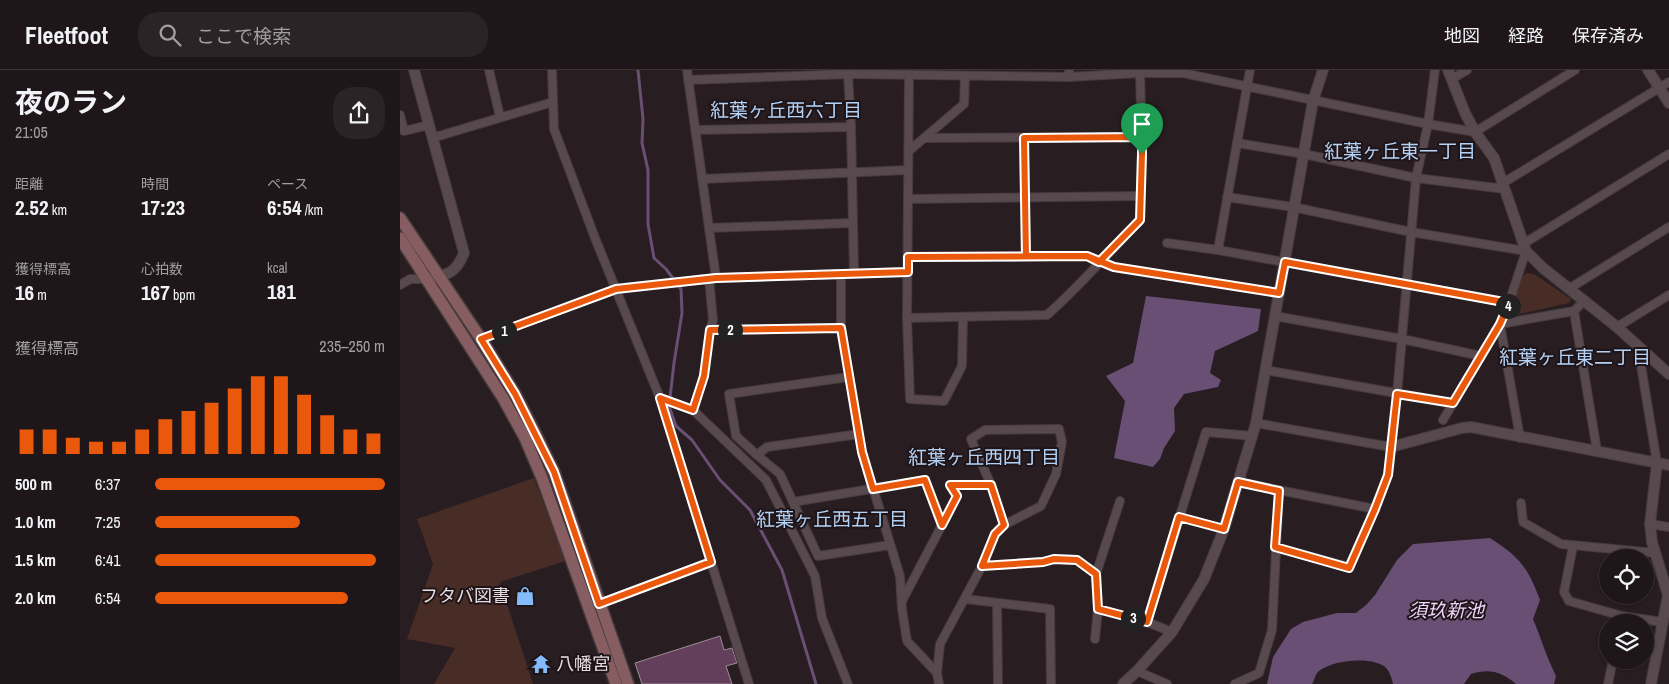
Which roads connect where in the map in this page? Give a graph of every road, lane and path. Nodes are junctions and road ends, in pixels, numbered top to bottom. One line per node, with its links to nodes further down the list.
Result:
1 (414, 70): 28 (street)
2 (489, 70): 26 (street)
3 (552, 70): 23 (street)
4 (687, 70): 18 (street)
5 (1250, 70): 20 (street)
6 (1323, 70): 22 (street)
7 (1435, 70): 27 (street)
8 (1467, 70): 16 (street)
9 (1575, 70): 31 (street)
10 (1648, 70): 21 (street)
11 (1131, 72): 12 (street); 14 (street)
12 (1140, 73): 20 (street); 32 (street)
13 (848, 74): 17 (street); 18 (street); 29 (street)
14 (1069, 74): 15 (street)
15 (962, 75): 17 (street); 34 (street)
16 (1450, 75): 31 (street)
17 (909, 76): 37 (street)
18 (688, 80): 30 (street)
19 (1669, 82): 21 (street)
20 (1246, 87): 22 (street); 36 (street)
21 (1659, 88): 24 (street); 44 (street)
22 (1314, 101): 27 (street); 38 (street)
23 (553, 102): 26 (street); 72 (street)
24 (1669, 103)
25 (400, 115): 28 (street)
26 (500, 118): 33 (street)
27 (1428, 124): 31 (street); 42 (street)
28 (429, 125): 33 (street)
29 (851, 127): 30 (street); 41 (street)
30 (696, 130): 43 (street)
31 (1475, 132): 44 (street)
32 (1142, 137): 35 (street); 45 (street)
33 (432, 138): 66 (street)
34 (924, 138): 35 (street); 37 (street)
35 (1024, 138): 46 (street)
36 (1237, 143): 38 (street); 47 (street)
37 (909, 150): 40 (street)
38 (1304, 154): 42 (street); 49 (street)
39 (1669, 154): 57 (street)
40 (908, 170): 41 (street); 48 (street)
41 (852, 173): 43 (street); 51 (street)
42 (1416, 178): 44 (street); 54 (street)
43 (702, 179): 53 (street)
44 (1504, 186): 57 (street)
45 (1140, 196): 46 (street); 61 (street)
46 (1024, 197): 48 (street); 59 (street)
47 (1228, 197): 49 (street); 58 (street)
48 (908, 199): 60 (street)
49 (1293, 207): 54 (street); 62 (street)
50 (400, 218): 66 (main road)
51 (852, 223): 53 (street); 65 (street)
52 (1669, 227): 71 (street)
53 (709, 228): 67 (street)
54 (1411, 232): 57 (street); 70 (street)
55 (400, 238): 68 (main road)
56 (1167, 243): 58 (street)
57 (1525, 247): 71 (street); 76 (street)
58 (1218, 250): 62 (street)
59 (1026, 256): 60 (street); 61 (street)
60 (908, 257): 63 (street)
61 (1099, 262): 73 (street); 79 (street)
62 (1285, 262): 70 (street); 73 (street)
63 (908, 272): 65 (street); 80 (street)
64 (841, 274): 65 (street); 67 (street); 83 (street)
65 (854, 274)
66 (440, 276): 68 (street); 85 (main road)
67 (713, 278): 72 (street); 84 (street)
68 (427, 279): 69 (street); 142 (main road)
69 (400, 285)
70 (1406, 285): 76 (street); 86 (street)
71 (1570, 288): 75 (street)
72 (616, 289): 85 (street); 93 (street)
73 (1279, 293): 78 (street)
74 (1669, 295): 82 (street)
75 (1584, 300): 77 (street); 82 (street)
76 (1509, 303): 81 (street)
77 (1574, 312): 81 (street); 102 (street)
78 (1275, 316): 86 (street); 89 (street)
79 (963, 317): 80 (street); 80 (street)
80 (907, 318)
81 (1500, 324): 88 (street); 100 (street)
82 (1617, 327): 87 (street)
83 (841, 328): 84 (street); 91 (street)
84 (710, 330): 95 (street)
85 (481, 339): 131 (main road)
86 (1402, 339): 88 (street); 92 (street)
87 (1638, 347): 90 (street); 104 (street)
88 (1481, 356): 94 (street)
89 (1265, 370): 92 (street); 97 (street)
90 (1667, 370)
91 (849, 377): 98 (street); 103 (street)
92 (1397, 394): 94 (street); 101 (street)
93 (660, 398): 95 (street); 124 (street)
94 (1453, 403): 96 (street)
95 (693, 410): 145 (street)
96 (1443, 420)
97 (1256, 423): 99 (street); 101 (street)
98 (859, 434): 103 (street); 108 (street)
99 (1253, 436): 106 (street); 114 (street)
100 (1520, 438): 101 (street); 102 (street)
101 (1391, 446): 113 (street)
102 (1597, 451): 104 (street)
103 (757, 454): 111 (street)
104 (1657, 462): 105 (street); 115 (street)
105 (1669, 465)
106 (1238, 482): 109 (street); 119 (street)
107 (991, 485): 116 (street); 117 (street); 117 (street)
108 (873, 489): 111 (street); 116 (street); 120 (street)
109 (1279, 491): 113 (street); 122 (street)
110 (1120, 501): 126 (street)
111 (793, 502): 120 (street)
112 (1521, 503): 121 (street)
113 (1375, 509): 122 (street)
114 (1179, 517): 119 (street); 135 (street)
115 (1650, 524): 118 (street); 123 (street)
116 (942, 525): 129 (street)
117 (1004, 525): 125 (street)
118 (1669, 527)
119 (1224, 529): 137 (street)
120 (890, 545): 129 (street)
121 (1573, 546): 123 (street); 133 (street)
122 (1275, 547): 151 (street)
123 (1655, 553): 127 (street)
124 (711, 562): 131 (street); 144 (street)
125 (982, 566): 126 (street); 128 (street)
126 (1096, 574): 132 (street)
127 (1668, 595): 136 (street)
128 (964, 599): 130 (street); 141 (street)
129 (901, 602): 141 (street)
130 (997, 603): 147 (street); 148 (street)
131 (599, 604): 143 (main road)
132 (1098, 609): 135 (street); 138 (street)
133 (1607, 614)
134 (1654, 621): 136 (street)
135 (1147, 622): 137 (street)
136 (1662, 622): 153 (street)
137 (1172, 632): 140 (street)
138 (1095, 638)
139 (1611, 669): 152 (street)
140 (1138, 671): 149 (street); 150 (street)
141 (936, 673): 146 (street)
142 (616, 684)
143 (628, 684)
144 (749, 684)
145 (848, 684)
146 (939, 684)
147 (998, 684)
148 (1051, 684)
149 (1123, 684)
150 (1167, 684)
151 (1235, 684)
152 (1608, 684)
153 (1651, 684)

